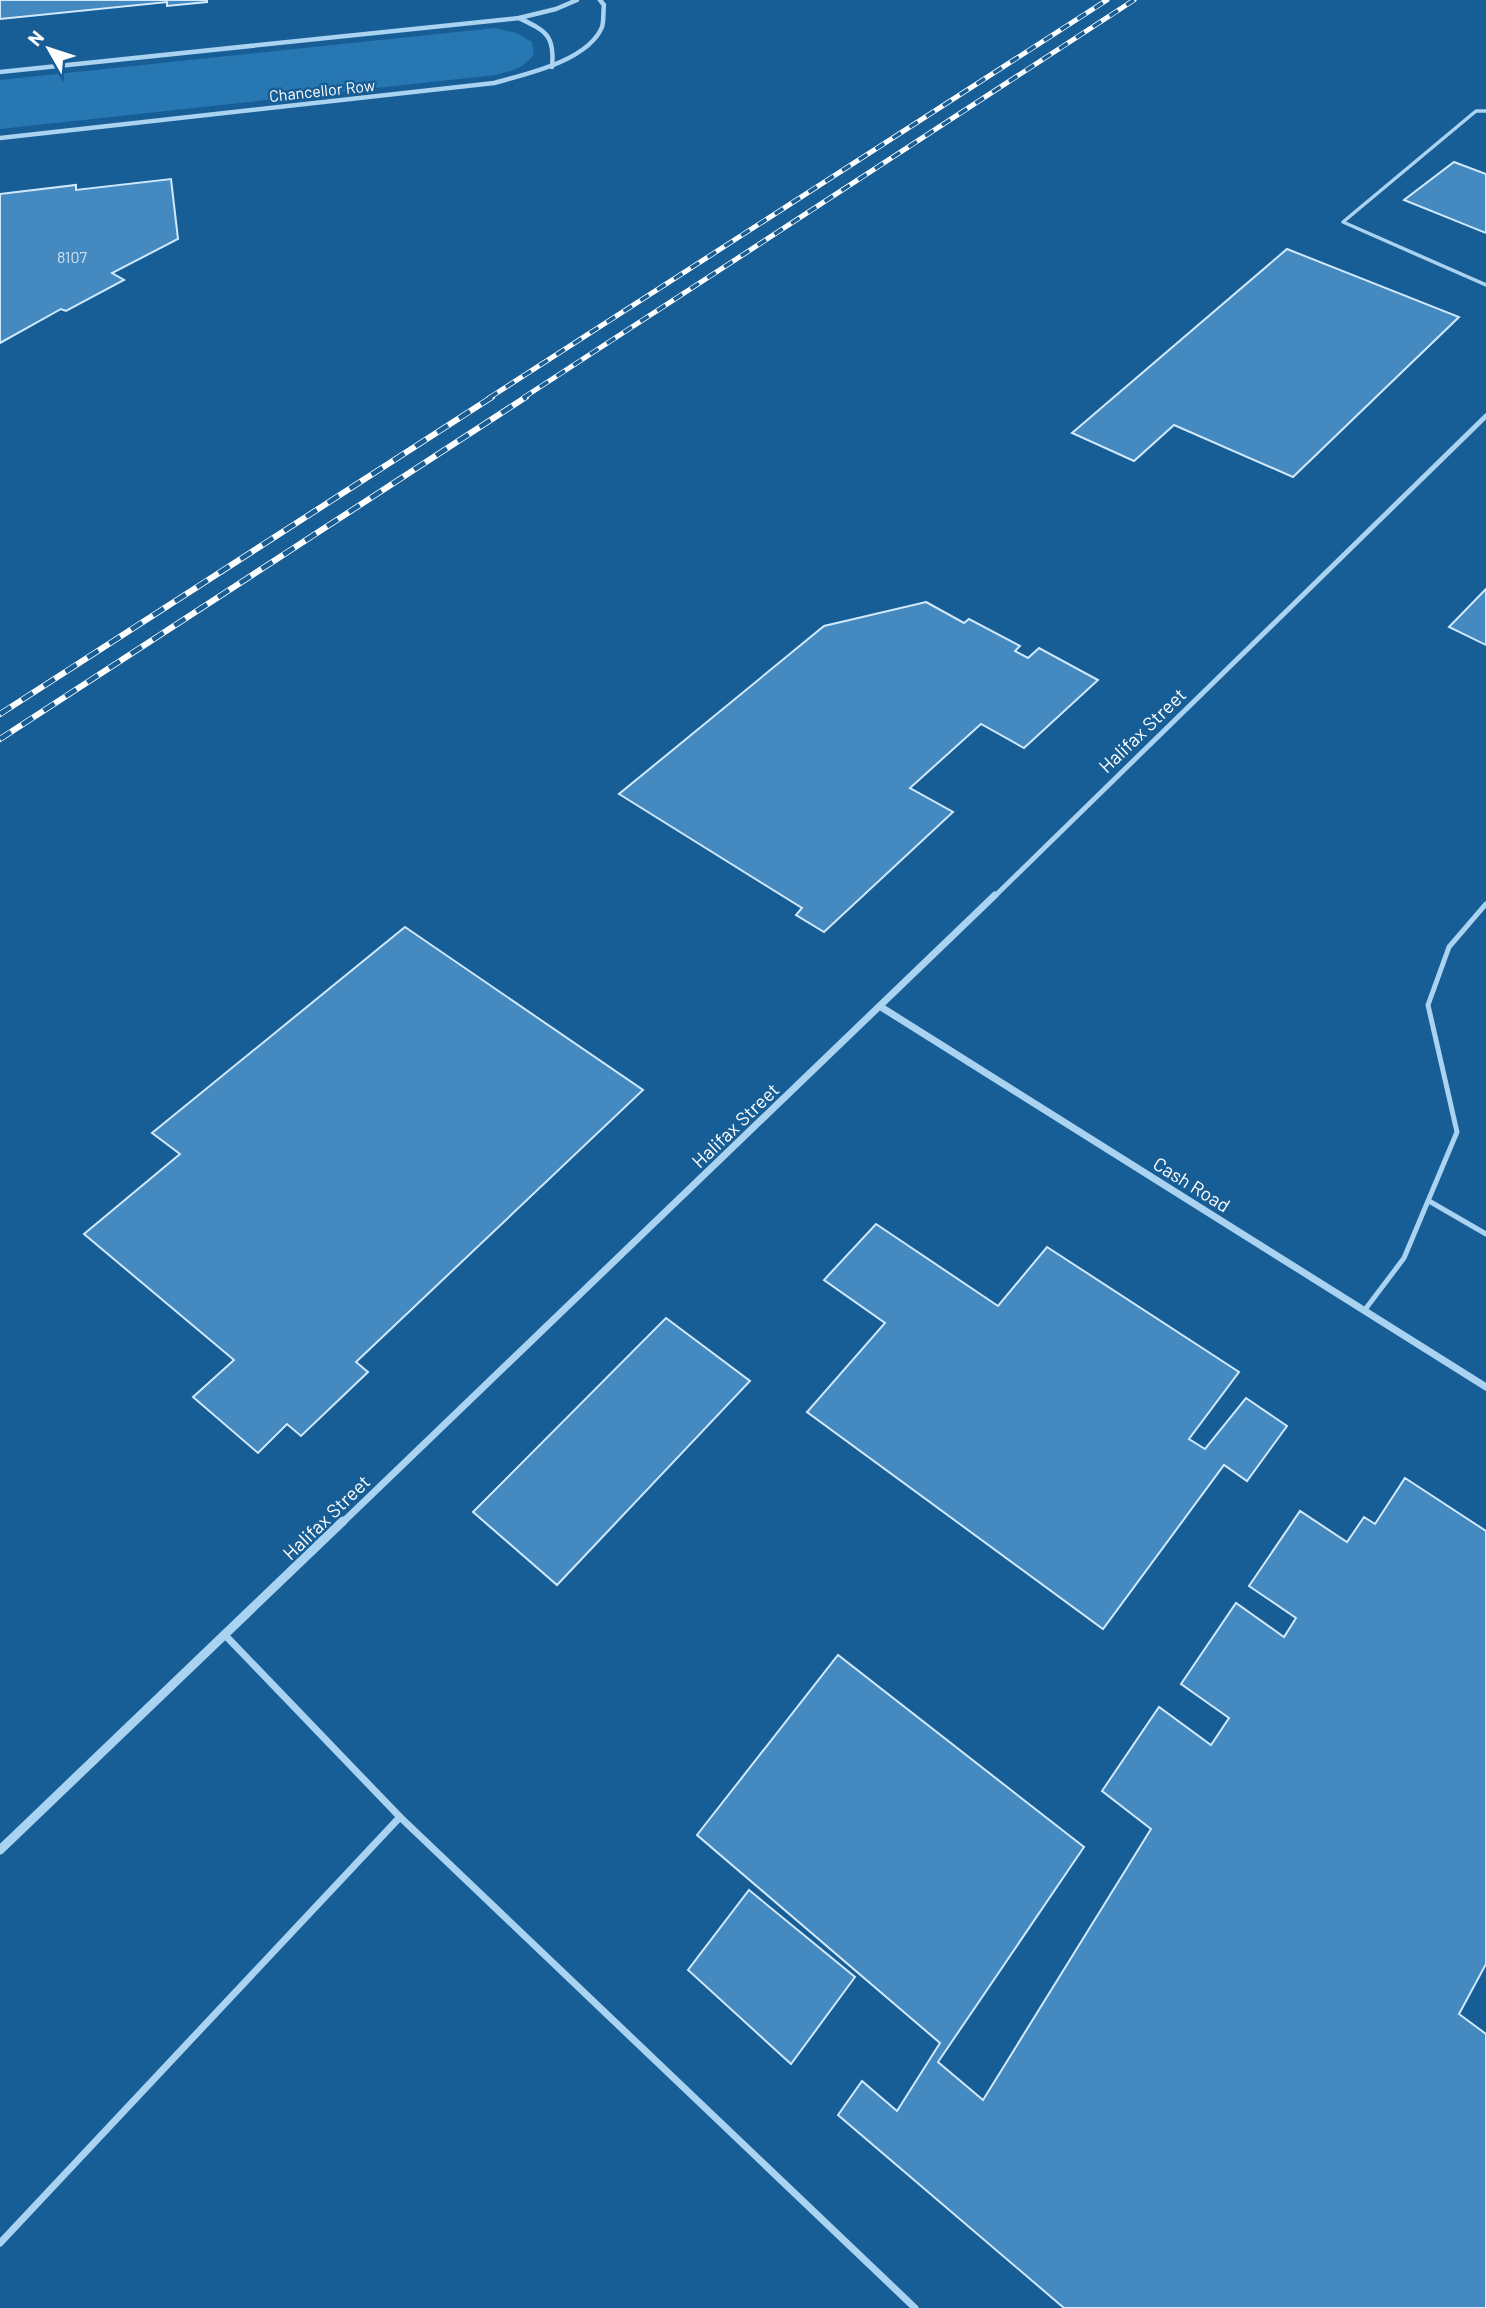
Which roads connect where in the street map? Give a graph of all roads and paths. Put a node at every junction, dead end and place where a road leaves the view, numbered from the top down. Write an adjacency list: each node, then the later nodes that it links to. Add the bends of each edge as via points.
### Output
1 (577, 0): 3 (street)
2 (600, 0): 4 (street, Chancellor Row, via 604,5 602,27 583,49)
3 (519, 18): 4 (street, via 548,32 555,46); 5 (street)
4 (552, 67): 7 (street, Chancellor Row, via 494,83)
5 (0, 72)
6 (1486, 111): 8 (lane, via 1476,111 1343,222)
7 (0, 138)
8 (1486, 285)
9 (1486, 416): 11 (street, Halifax Street)
10 (1486, 904): 12 (lane, via 1449,947 1428,1005 1457,1132)
11 (881, 1007): 14 (street, Cash Road); 16 (street, Halifax Street)
12 (1429, 1201): 13 (lane); 14 (lane, via 1404,1258)
13 (1486, 1234)
14 (1364, 1311): 15 (street, Cash Road)
15 (1486, 1387)
16 (225, 1635): 17 (lane); 18 (street, Halifax Street)
17 (400, 1817): 19 (lane); 20 (lane)
18 (0, 1850)
19 (0, 2243)
20 (915, 2308)

